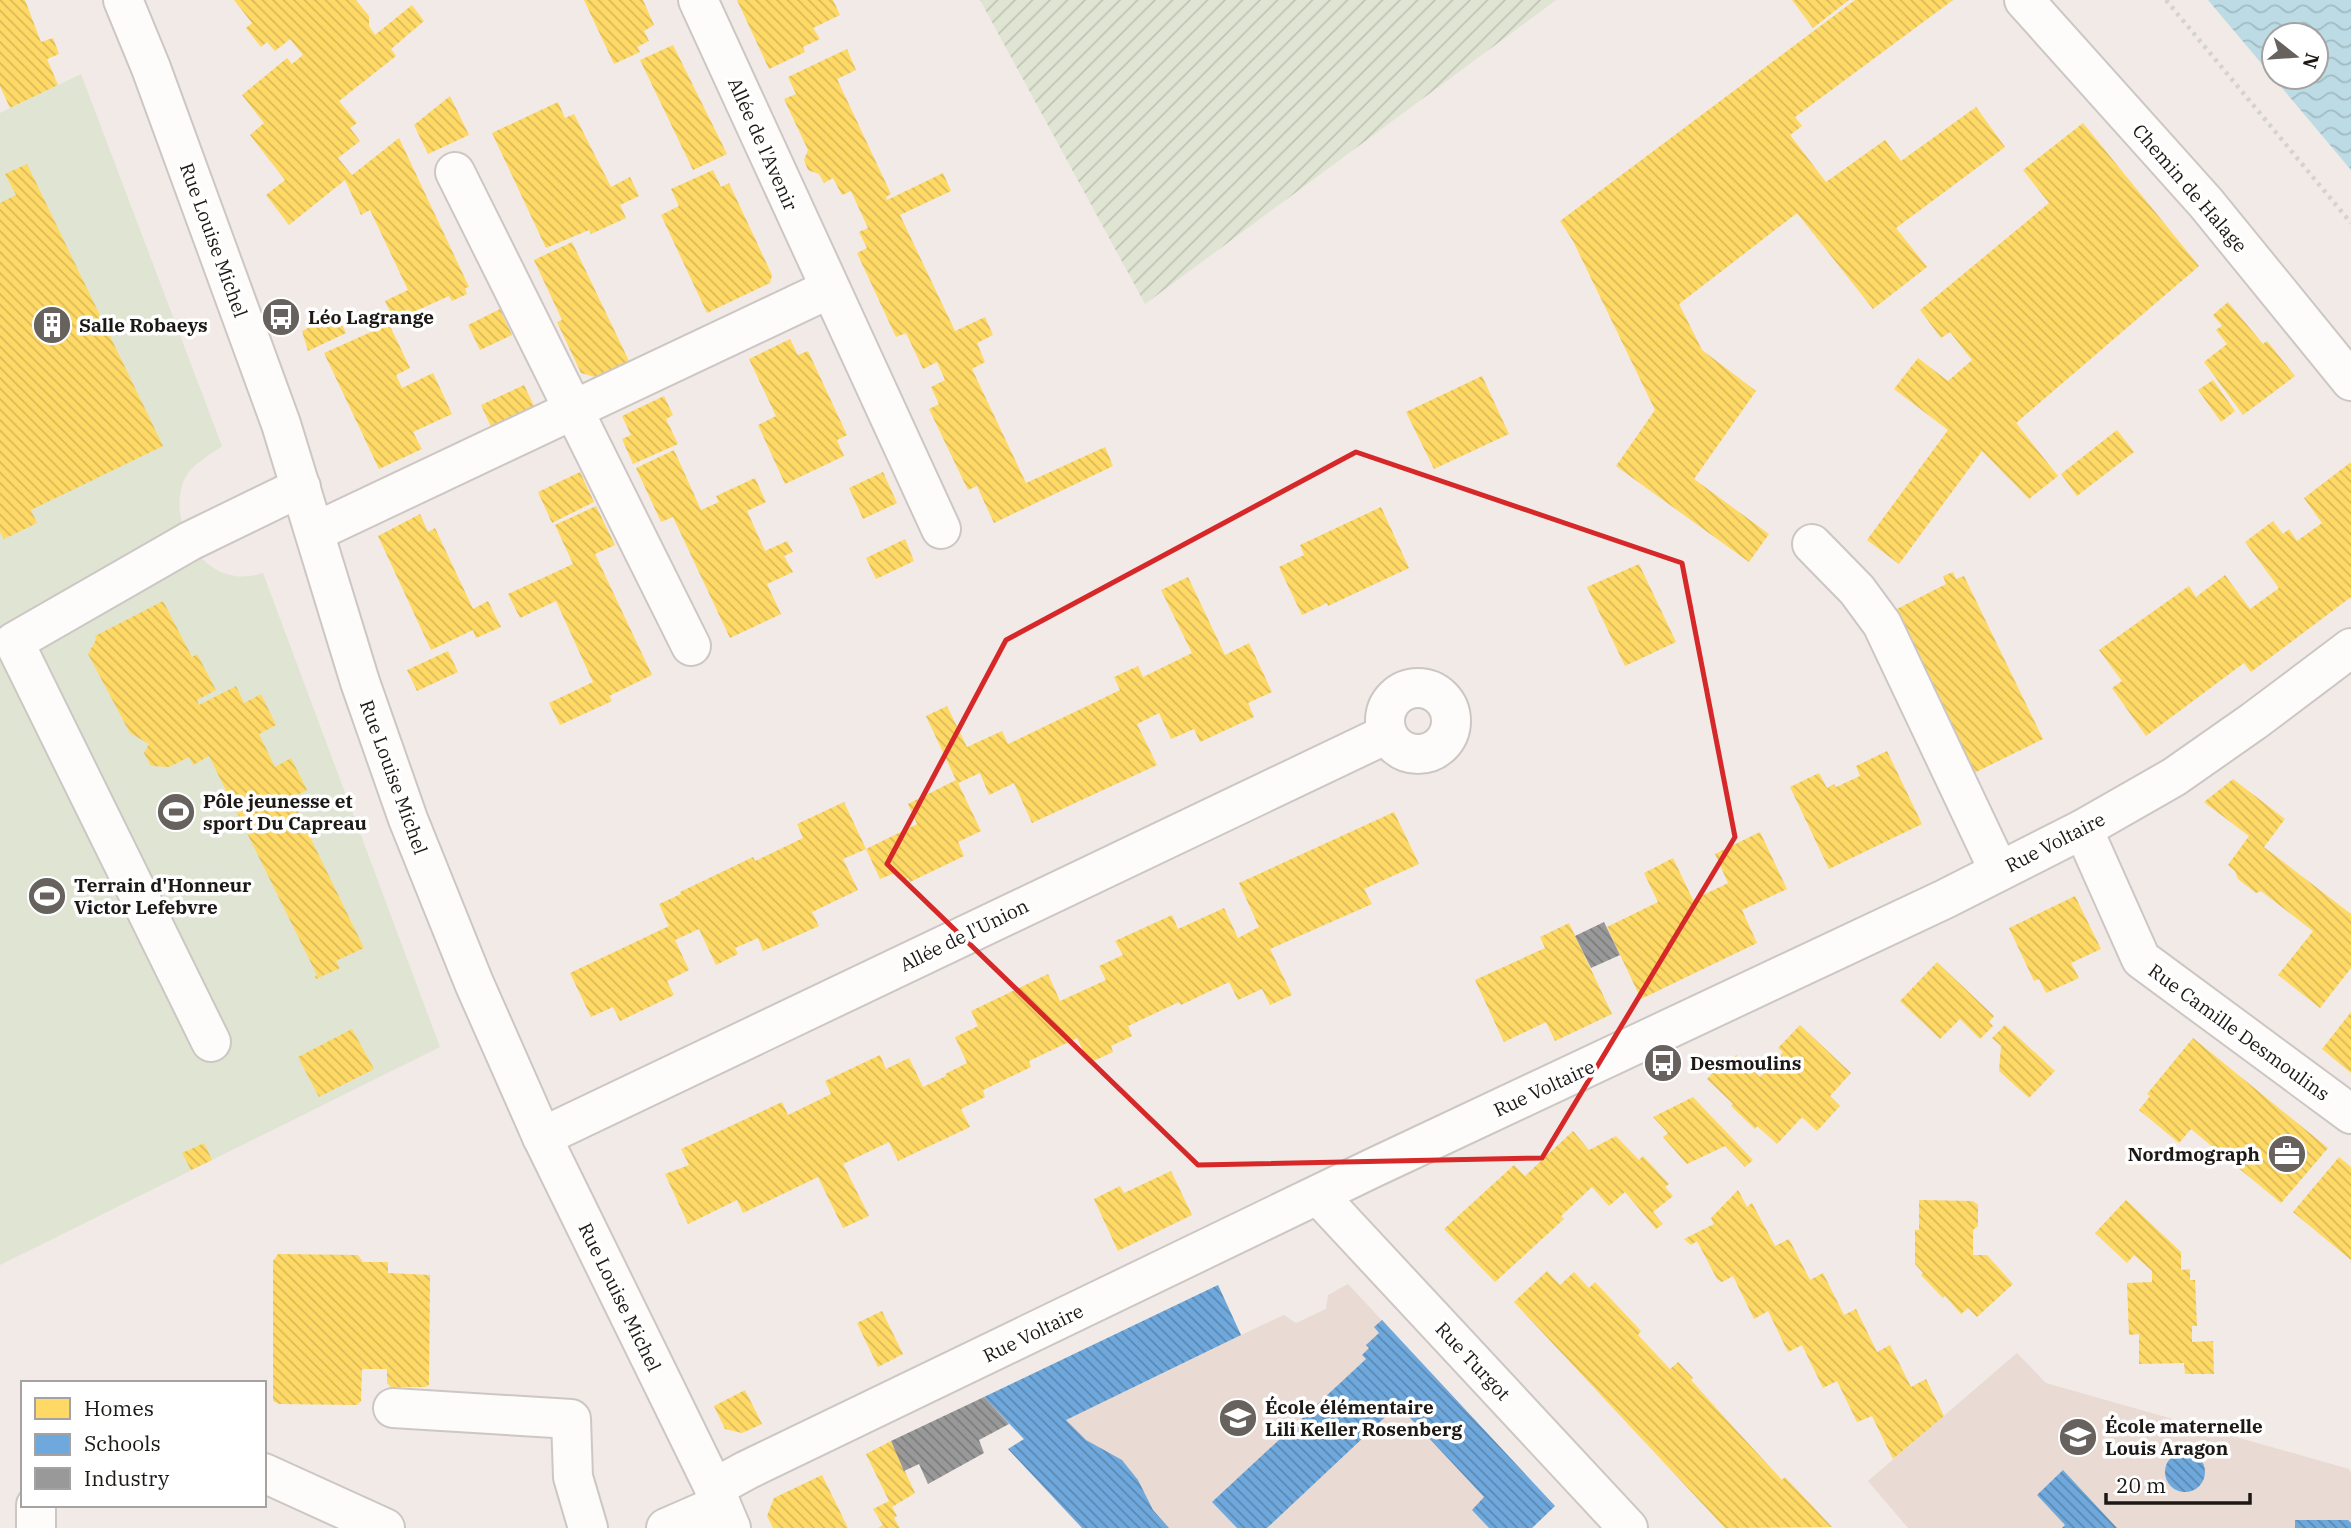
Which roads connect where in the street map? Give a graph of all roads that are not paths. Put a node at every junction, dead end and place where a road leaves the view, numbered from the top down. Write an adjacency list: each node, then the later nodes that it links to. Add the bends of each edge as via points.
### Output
1 (123, 0): 8 (street, Rue Louise Michel, via 266,381)
2 (698, 0): 5 (street, Allée de l'Avenir)
3 (2024, 0): 6 (street, Chemin de Halage, via 2206,203)
4 (455, 172): 7 (street)
5 (829, 289): 7 (street); 9 (street, Allée de l'Avenir)
6 (2351, 381)
7 (573, 408): 10 (street); 13 (street)
8 (301, 487): 10 (street, Rue Louise Michel); 12 (street)
9 (941, 529)
10 (315, 532): 20 (street, Rue Louise Michel, via 408,819)
11 (1812, 544): 17 (street, via 1857,590 1882,624)
12 (7, 628): 18 (street)
13 (691, 646)
14 (2351, 649): 16 (street, Rue Voltaire, via 2174,776)
15 (1387, 734): 20 (street, Allée de l'Union)
16 (2083, 829): 17 (street, Rue Voltaire); 19 (street, Rue Camille Desmoulins, via 2141,959)
17 (1999, 871): 21 (street, Rue Voltaire)
18 (211, 1042)
19 (2351, 1114)
20 (542, 1137): 24 (street, Rue Louise Michel)
21 (1318, 1195): 24 (street, Rue Voltaire, via 760,1464); 30 (street, Rue Turgot)
22 (393, 1408): 28 (street, via 571,1419 573,1476)
23 (266, 1474): 27 (street)
24 (722, 1506): 29 (street, Rue Voltaire)
25 (36, 1507): 26 (street)
26 (36, 1528)
27 (385, 1528)
28 (588, 1528)
29 (666, 1528)
30 (1628, 1528)

